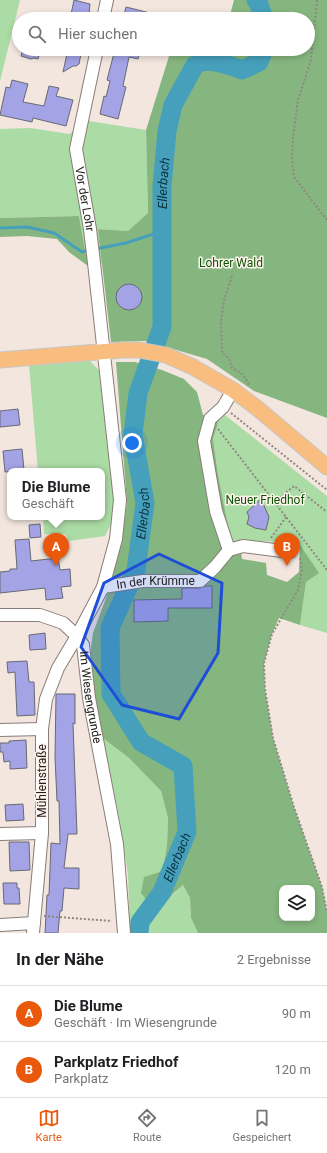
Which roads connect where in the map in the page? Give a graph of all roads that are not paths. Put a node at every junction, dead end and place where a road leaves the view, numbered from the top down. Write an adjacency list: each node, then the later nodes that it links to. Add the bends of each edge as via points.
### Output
1 (107, 0): 2 (street)
2 (104, 12)
3 (96, 56): 4 (street, Vor der Lohr, via 76,149 90,229)
4 (104, 351): 5 (main road); 6 (main road, via 139,350 166,355); 10 (street, Im Wiesengrunde, via 120,500 116,539)
5 (0, 360)
6 (233, 390): 7 (main road); 8 (street, via 223,407 210,419 204,441 216,511)
7 (327, 467)
8 (229, 550): 9 (street, via 243,546); 10 (street, In der Krümme, via 216,567 200,581 143,581)
9 (290, 552)
10 (103, 587): 12 (street, Im Wiesengrunde)
11 (0, 615): 12 (street, via 40,615 63,623)
12 (77, 636): 13 (street, Mühlenstraße, via 58,668 46,698); 19 (street, Im Wiesengrunde, via 83,645 89,698 117,844)
13 (42, 729): 14 (street); 15 (street, Mühlenstraße)
14 (0, 730)
15 (42, 833): 16 (street); 17 (street, Mühlenstraße)
16 (0, 834)
17 (34, 923): 18 (street)
18 (0, 925)
19 (124, 928)

